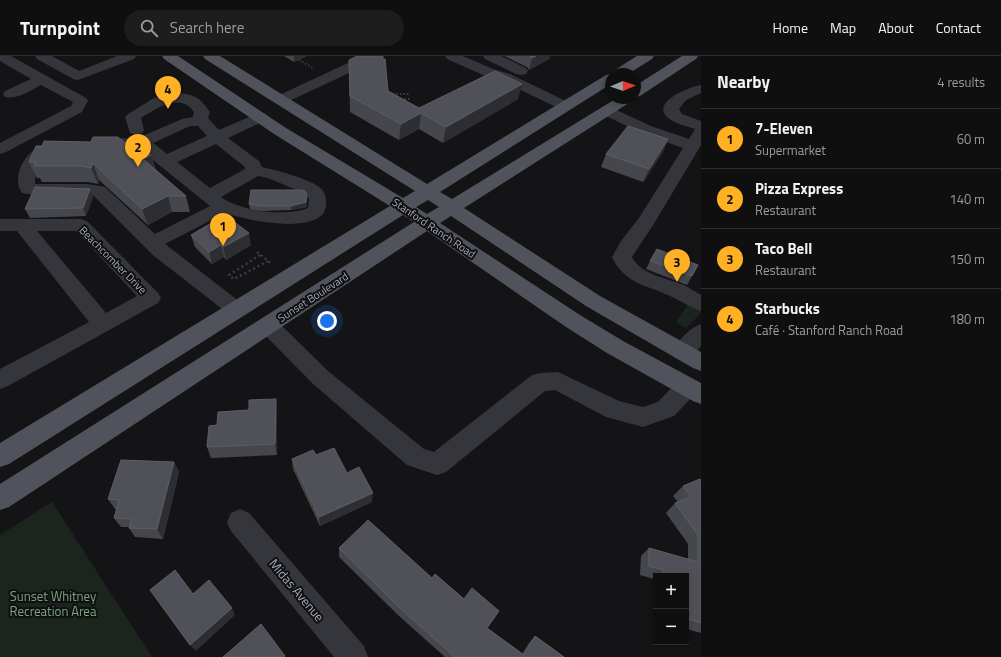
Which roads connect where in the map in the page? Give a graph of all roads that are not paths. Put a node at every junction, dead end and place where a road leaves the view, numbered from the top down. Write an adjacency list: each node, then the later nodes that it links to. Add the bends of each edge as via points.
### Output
1 (1, 56): 17 (street)
2 (42, 56): 12 (street)
3 (129, 56): 12 (street, via 78,76)
4 (169, 56): 26 (main road, Stanford Ranch Road)
5 (373, 56): 15 (street)
6 (452, 56): 24 (street, via 488,72 496,81)
7 (488, 56): 16 (street, via 490,61 519,74)
8 (647, 56): 14 (main road)
9 (692, 56): 19 (main road)
10 (208, 58): 22 (main road)
11 (75, 60): 12 (street)
12 (60, 65)
13 (317, 66): 15 (street)
14 (628, 68)
15 (339, 72): 22 (street)
16 (533, 76)
17 (42, 79): 21 (street); 32 (street, via 81,101 80,104 77,109)
18 (605, 82): 24 (main road)
19 (641, 89)
20 (701, 89): 29 (street, via 683,95 671,111)
21 (10, 94)
22 (280, 100): 36 (main road)
23 (618, 104): 25 (main road, Sunset Boulevard)
24 (561, 109): 36 (main road)
25 (610, 109): 29 (street, via 645,129); 39 (main road, Sunset Boulevard)
26 (261, 117): 31 (street); 38 (main road, Stanford Ranch Road)
27 (199, 121): 30 (street, via 187,122); 30 (street, via 202,112 199,105 186,97 176,96 142,110 133,117); 31 (street)
28 (0, 132): 32 (street)
29 (698, 136): 44 (street, via 646,230 628,246 622,257 624,263 641,276)
30 (139, 137): 34 (street); 43 (street, via 100,144 59,144 43,149 37,155 25,184 28,188 99,191)
31 (217, 138): 34 (street); 35 (street, via 253,165)
32 (15, 141): 33 (street)
33 (0, 149)
34 (165, 161): 37 (street)
35 (254, 170): 37 (street); 37 (street, via 273,174 313,190 318,199 316,211 305,216 250,216)
36 (428, 192): 38 (main road); 39 (main road)
37 (216, 202): 43 (street)
38 (404, 207): 40 (main road, Stanford Ranch Road); 45 (main road)
39 (451, 207): 40 (main road, Sunset Boulevard); 49 (main road, via 594,301)
40 (428, 222): 47 (main road, Sunset Boulevard); 51 (main road, Stanford Ranch Road, via 574,321)
41 (0, 225): 42 (street, Beachcomber Drive)
42 (22, 225): 46 (street); 46 (street, Beachcomber Drive, via 81,225 151,298)
43 (152, 243): 45 (street)
44 (701, 303)
45 (237, 310): 52 (main road)
46 (103, 324): 50 (street, Beachcomber Drive)
47 (268, 325): 51 (street, via 320,377 416,457 438,464 540,382 558,381 614,410 643,417 666,409); 53 (main road, Sunset Boulevard)
48 (701, 332): 49 (street)
49 (692, 357)
50 (0, 380)
51 (694, 391)
52 (0, 456)
53 (0, 498)
54 (240, 522): 55 (street, Midas Avenue)
55 (353, 657)

